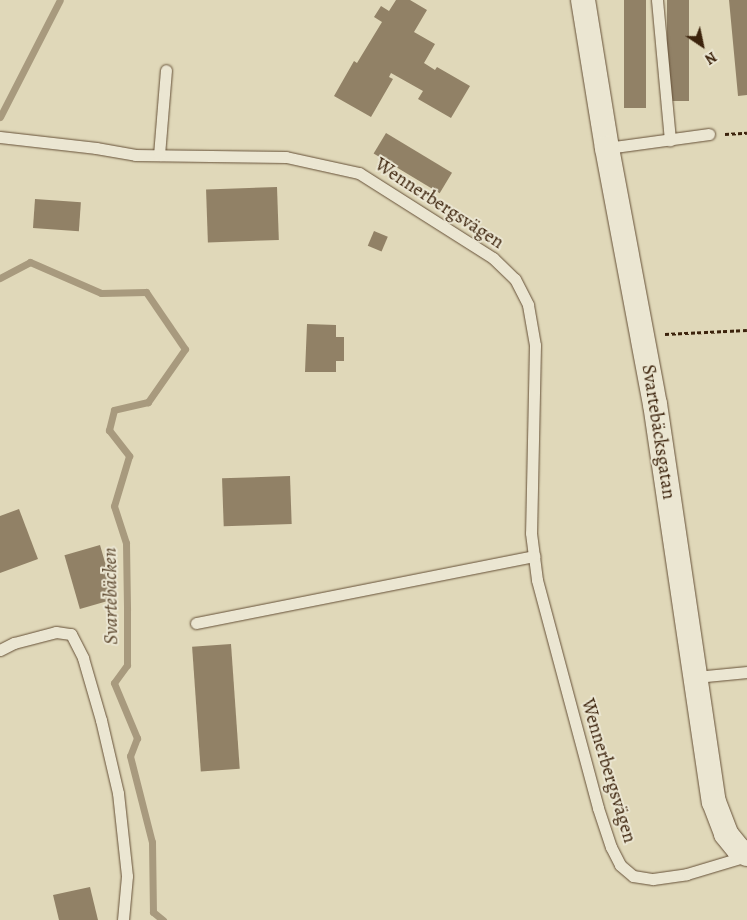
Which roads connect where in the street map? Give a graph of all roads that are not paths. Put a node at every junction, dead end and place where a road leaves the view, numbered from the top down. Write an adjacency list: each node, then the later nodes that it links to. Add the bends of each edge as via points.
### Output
1 (583, 0): 7 (street, Svartebäcksgatan)
2 (656, 0): 6 (lane)
3 (166, 70): 8 (lane)
4 (709, 134): 6 (lane)
5 (0, 137): 8 (lane, Wennerbergsvägen, via 135,155)
6 (670, 140): 7 (lane)
7 (607, 148): 13 (street, Svartebäcksgatan, via 654,404)
8 (159, 155): 9 (lane, Wennerbergsvägen, via 286,157 359,173 493,258 515,279 528,306 535,345 531,533)
9 (534, 556): 10 (lane); 14 (lane, Wennerbergsvägen, via 548,626 598,808 620,865 633,876 653,879 687,874)
10 (196, 623)
11 (0, 650): 15 (lane, via 56,632 71,634 83,658 118,793 127,876)
12 (747, 672): 13 (lane)
13 (696, 677): 14 (street, Svartebäcksgatan, via 714,802 726,834)
14 (747, 856)
15 (123, 920)

